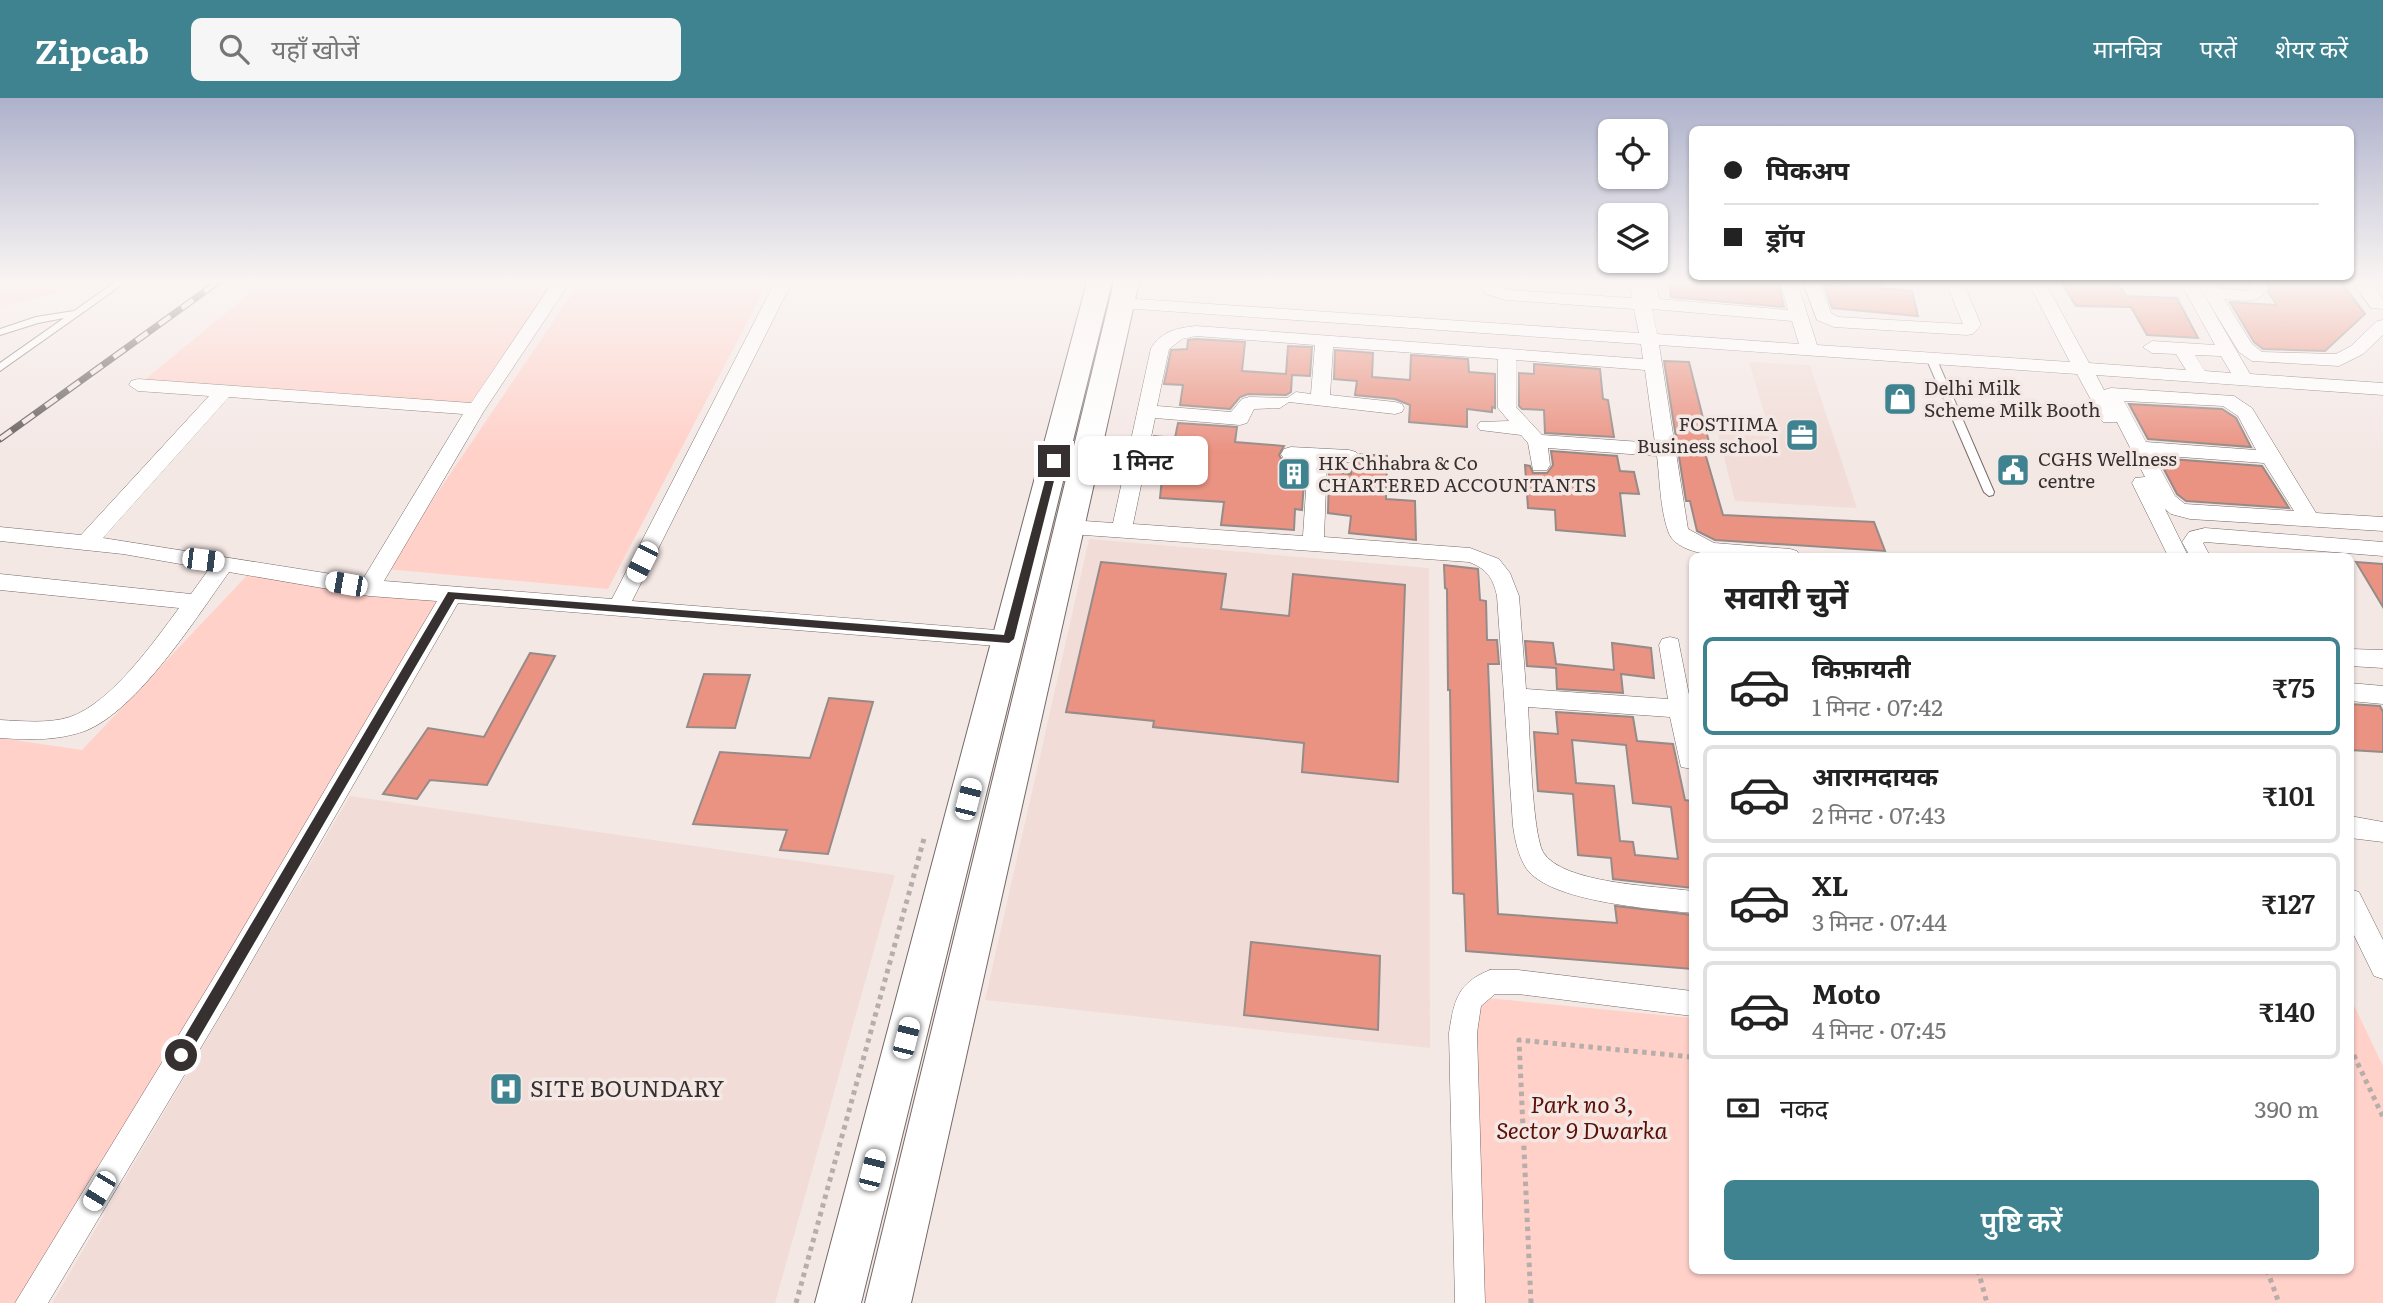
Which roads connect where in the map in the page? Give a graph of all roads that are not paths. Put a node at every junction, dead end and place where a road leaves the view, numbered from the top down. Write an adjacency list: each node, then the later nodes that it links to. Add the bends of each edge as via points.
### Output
1 (42, 338): 26 (lane)
2 (524, 338): 37 (street)
3 (755, 338): 65 (street)
4 (1102, 338): 66 (street)
5 (1107, 338): 51 (street)
6 (1168, 338): 38 (street, via 1160,348)
7 (1289, 338): 16 (street)
8 (1649, 338): 25 (street)
9 (1652, 338): 19 (street)
10 (1806, 338): 19 (street)
11 (1839, 338): 21 (street)
12 (2071, 338): 27 (street)
13 (2220, 338): 20 (street)
14 (2239, 338): 23 (street)
15 (2369, 338): 23 (street, via 2339,360)
16 (1325, 341): 22 (street); 35 (street)
17 (2152, 347): 18 (street)
18 (2182, 349): 20 (street); 28 (street)
19 (1810, 350): 21 (street)
20 (2227, 351): 29 (street)
21 (1843, 353): 24 (street)
22 (1507, 355): 25 (street); 40 (street, via 1507,408)
23 (2258, 357): 30 (street)
24 (1932, 360): 27 (street); 48 (lane)
25 (1653, 365): 42 (street)
26 (0, 368)
27 (2091, 370): 28 (street); 34 (street); 58 (street, via 2110,419)
28 (2200, 377): 29 (street)
29 (2244, 380): 30 (street)
30 (2273, 382): 32 (street)
31 (138, 385): 33 (street)
32 (2383, 389)
33 (224, 391): 37 (street); 54 (street)
34 (2111, 394): 41 (street); 46 (street, via 2227,400 2245,412)
35 (1320, 400): 36 (street); 38 (street, via 1249,403 1241,411 1238,428)
36 (1395, 408)
37 (476, 409): 62 (street)
38 (1147, 411): 52 (street)
39 (1487, 425): 40 (street)
40 (1530, 435): 42 (street); 47 (street)
41 (2139, 447): 46 (street); 49 (street, via 2167,500 2178,509)
42 (1665, 450): 57 (street, via 1674,522 1685,541 1704,548)
43 (1291, 454): 44 (street)
44 (1318, 455): 45 (street); 55 (street)
45 (1349, 457)
46 (2270, 457): 49 (street)
47 (1540, 465)
48 (1989, 492)
49 (2309, 518): 50 (street)
50 (2383, 524)
51 (1070, 527): 52 (street); 84 (street)
52 (1121, 531): 55 (street)
53 (0, 534): 54 (street)
54 (86, 542): 60 (street)
55 (1313, 544): 72 (street, via 1470,555 1491,562 1504,578 1508,596)
56 (2383, 549): 59 (street, via 2205,535 2192,542)
57 (1758, 553)
58 (2177, 553)
59 (2198, 553)
60 (225, 563): 62 (street); 64 (street)
61 (0, 582): 64 (street)
62 (369, 588): 63 (street)
63 (452, 595): 65 (street); 82 (street, via 222,988)
64 (195, 602): 74 (street, via 140,672 101,711 66,728 42,732)
65 (618, 608): 66 (street)
66 (1009, 639): 83 (street)
67 (1670, 645): 73 (street)
68 (2354, 657): 69 (street)
69 (2383, 659)
70 (2354, 692): 71 (street)
71 (2383, 695)
72 (1516, 697): 73 (street); 78 (street, via 1525,826 1537,864 1579,886)
73 (1679, 709): 75 (street)
74 (0, 729)
75 (1689, 760)
76 (2354, 827): 77 (street)
77 (2383, 832)
78 (1689, 902)
79 (2354, 908): 80 (street)
80 (2383, 967)
81 (1689, 1004): 85 (street, via 1518,982 1490,982 1468,1000 1463,1033)
82 (30, 1303)
83 (838, 1303)
84 (888, 1303)
85 (1471, 1303)

